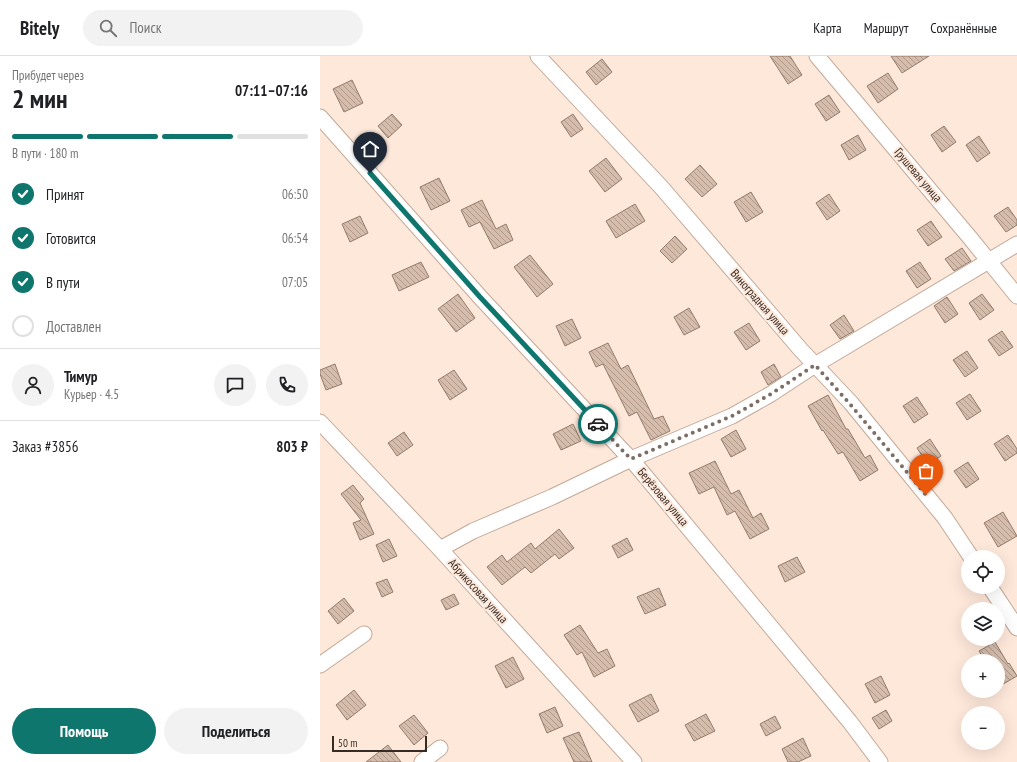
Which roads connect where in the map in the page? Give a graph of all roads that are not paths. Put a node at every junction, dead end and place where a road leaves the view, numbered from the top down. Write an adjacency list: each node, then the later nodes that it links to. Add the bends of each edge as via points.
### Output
1 (538, 56): 7 (street, Виноградная улица, via 662,188)
2 (816, 56): 5 (street, Грушевая улица)
3 (320, 117): 9 (street, Берёзовая улица, via 480,297)
4 (1017, 244): 5 (street)
5 (989, 261): 6 (street, Грушевая улица); 7 (street)
6 (1017, 296)
7 (815, 365): 9 (street, via 732,416); 11 (street, Виноградная улица, via 945,518)
8 (320, 422): 10 (street, Абрикосовая улица)
9 (631, 459): 10 (street, via 473,531); 19 (street, Берёзовая улица, via 850,722)
10 (440, 549): 18 (street, Абрикосовая улица)
11 (966, 550)
12 (995, 594): 13 (street)
13 (1017, 628)
14 (364, 634): 15 (street)
15 (320, 665)
16 (440, 748): 17 (street)
17 (422, 762)
18 (634, 762)
19 (880, 762)

